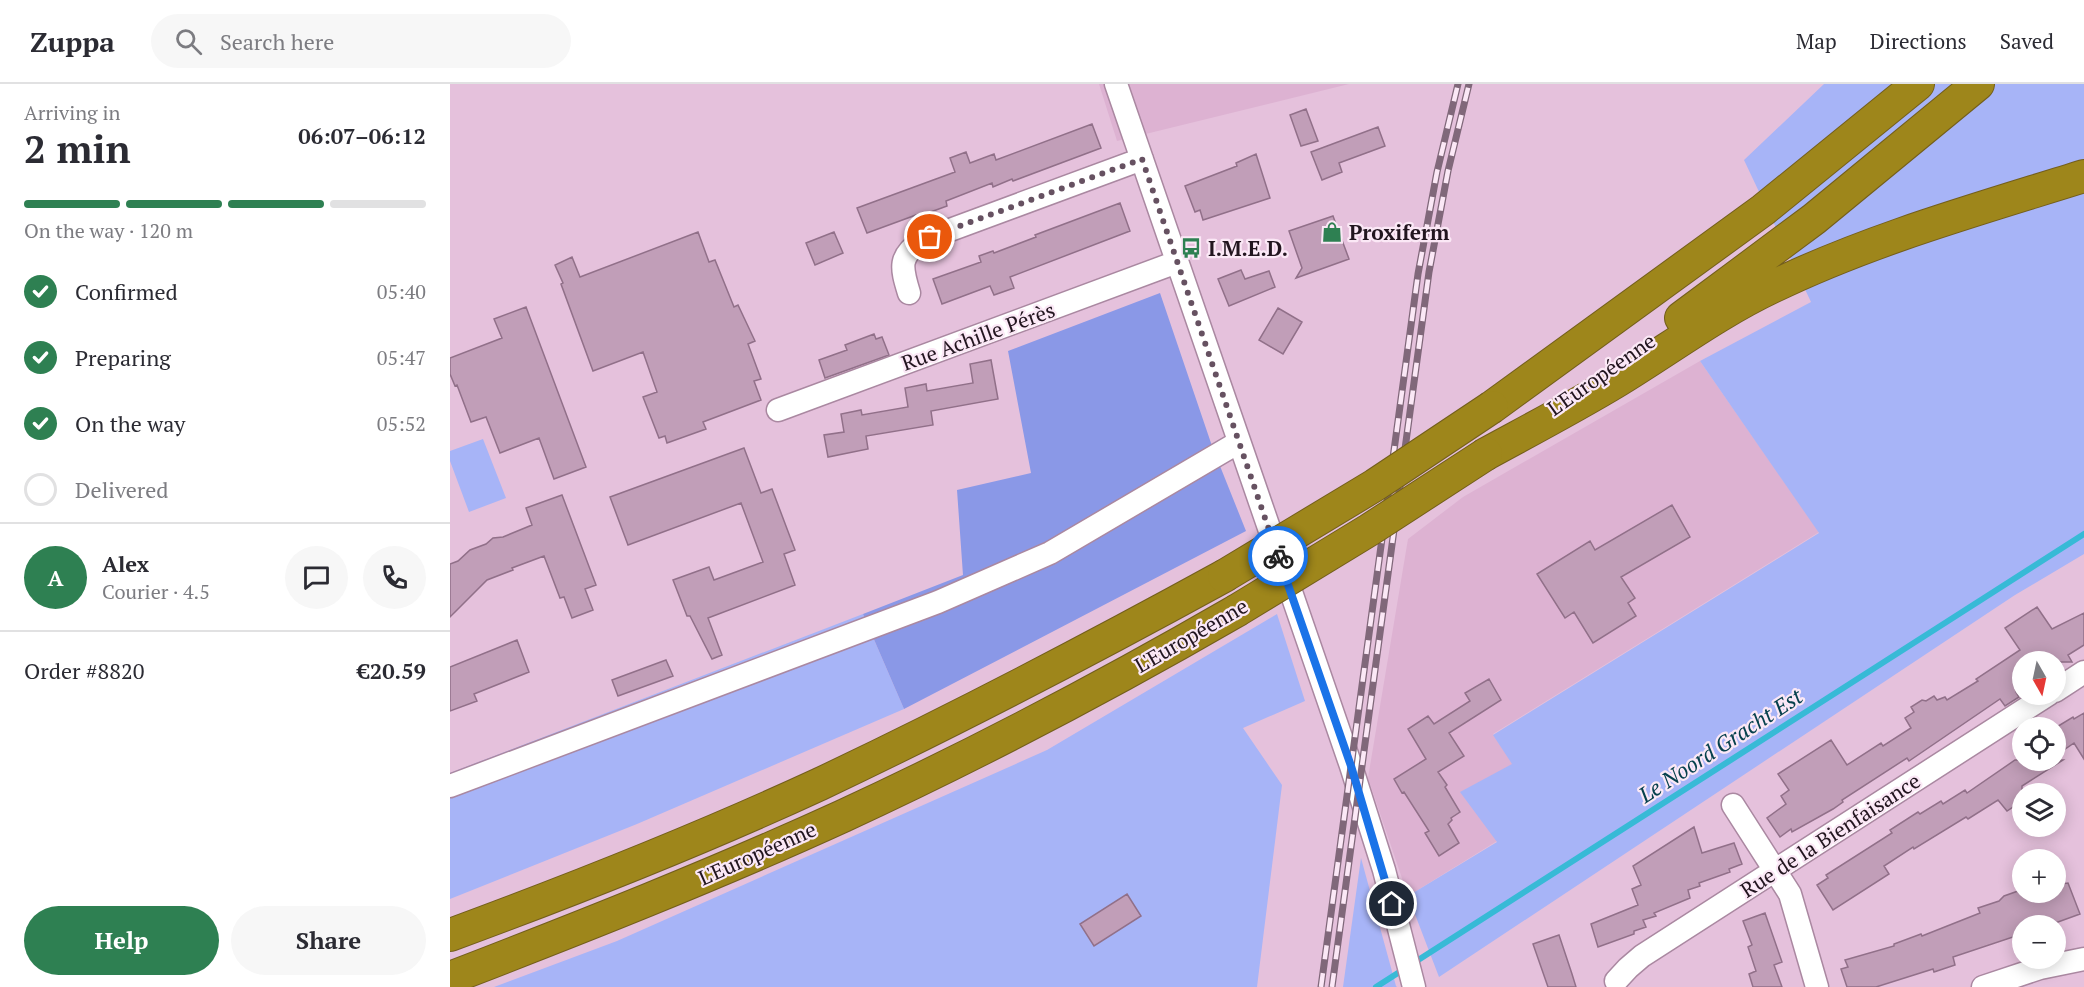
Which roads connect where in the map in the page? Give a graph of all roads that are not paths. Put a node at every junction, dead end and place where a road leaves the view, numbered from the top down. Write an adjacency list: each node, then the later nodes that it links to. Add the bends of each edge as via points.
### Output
1 (1116, 84): 5 (street)
2 (1889, 84): 7 (highway)
3 (1918, 84): 7 (highway, L'Européenne)
4 (1978, 84): 12 (highway, L'Européenne, via 1782,244)
5 (1142, 159): 8 (street); 9 (street, via 923,240 910,249 903,261)
6 (2084, 176): 12 (highway, via 1890,239 1773,286 1617,381)
7 (1704, 254): 19 (highway, L'Européenne, bridge, via 1492,407 1224,576 1023,684 818,784 623,869)
8 (1177, 262): 10 (street, Rue Achille Pérès); 11 (street)
9 (909, 293)
10 (778, 410)
11 (1239, 442): 16 (street, via 1073,541 1010,572); 23 (street, via 1351,766 1384,870)
12 (1486, 454): 21 (highway, L'Européenne, bridge, via 1236,611 1045,716 844,815 630,908)
13 (2084, 672): 14 (street)
14 (2066, 684)
15 (2032, 705): 18 (street, Rue de la Bienfaisance)
16 (450, 786)
17 (1733, 805): 18 (street)
18 (1775, 870): 22 (street, Rue de la Bienfaisance, via 1642,956); 24 (street, via 1793,902)
19 (450, 935)
20 (2084, 959): 25 (street, via 2040,968)
21 (450, 978)
22 (1616, 981)
23 (1414, 987)
24 (1817, 987)
25 (1983, 987)

